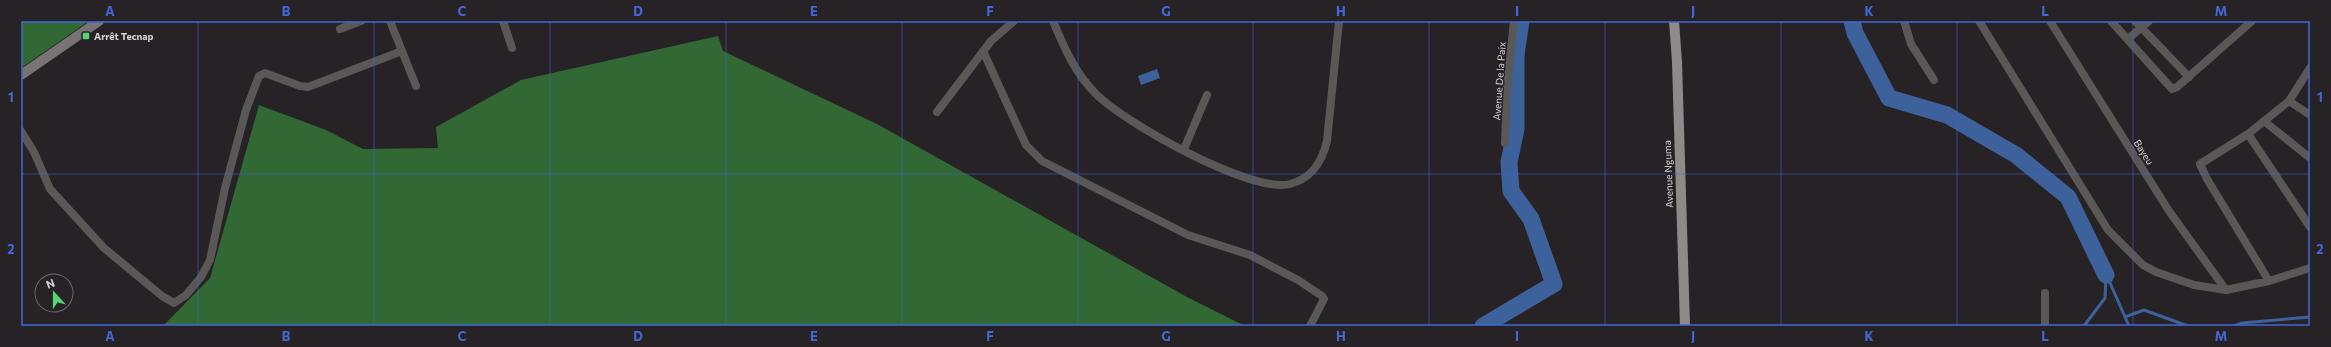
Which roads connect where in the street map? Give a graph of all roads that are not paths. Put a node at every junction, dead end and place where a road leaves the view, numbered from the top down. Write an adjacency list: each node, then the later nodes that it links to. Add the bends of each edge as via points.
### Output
1 (99, 21): 24 (street)
2 (361, 21): 18 (street)
3 (390, 21): 21 (street)
4 (503, 21): 20 (street)
5 (1014, 21): 22 (street, via 991,40)
6 (1053, 21): 36 (street, via 1072,63 1096,94 1133,122)
7 (1339, 21): 36 (street, via 1327,141 1323,158 1313,170 1290,184 1276,185 1208,163)
8 (1514, 21): 35 (street, Avenue De la Paix, via 1507,87)
9 (1674, 21): 44 (main road, Avenue Nguma)
10 (1904, 21): 26 (street, via 1911,44)
11 (1979, 21): 41 (street, via 2108,230 2149,269 2202,287)
12 (2050, 21): 41 (street, Bayeu, via 2169,211)
13 (2111, 21): 19 (street)
14 (2135, 21): 17 (street)
15 (2149, 21): 17 (street)
16 (2252, 21): 25 (street)
17 (2141, 28): 19 (street); 25 (street)
18 (340, 29)
19 (2128, 39): 25 (street, via 2172,89)
20 (512, 48)
21 (402, 51): 27 (street); 33 (street, via 308,87 265,73 259,76 246,110 225,188 210,260 191,289 174,303 104,248 50,189 34,152)
22 (983, 51): 30 (street); 43 (street, via 1031,152 1042,161 1188,235 1250,255 1298,280 1324,299)
23 (2310, 68): 29 (street)
24 (21, 75)
25 (2189, 77)
26 (1934, 80)
27 (416, 86)
28 (1207, 95): 36 (street)
29 (2289, 101): 31 (street); 32 (street)
30 (937, 112)
31 (2310, 114)
32 (2264, 121): 34 (street); 37 (street)
33 (21, 131)
34 (2248, 134): 38 (street); 40 (street, via 2201,163 2201,166)
35 (1505, 143)
36 (1184, 149)
37 (2310, 158)
38 (2310, 228)
39 (2310, 268): 40 (street)
40 (2269, 282): 41 (street)
41 (2226, 290)
42 (2046, 292): 45 (street)
43 (1310, 326)
44 (1685, 326)
45 (2045, 326)

